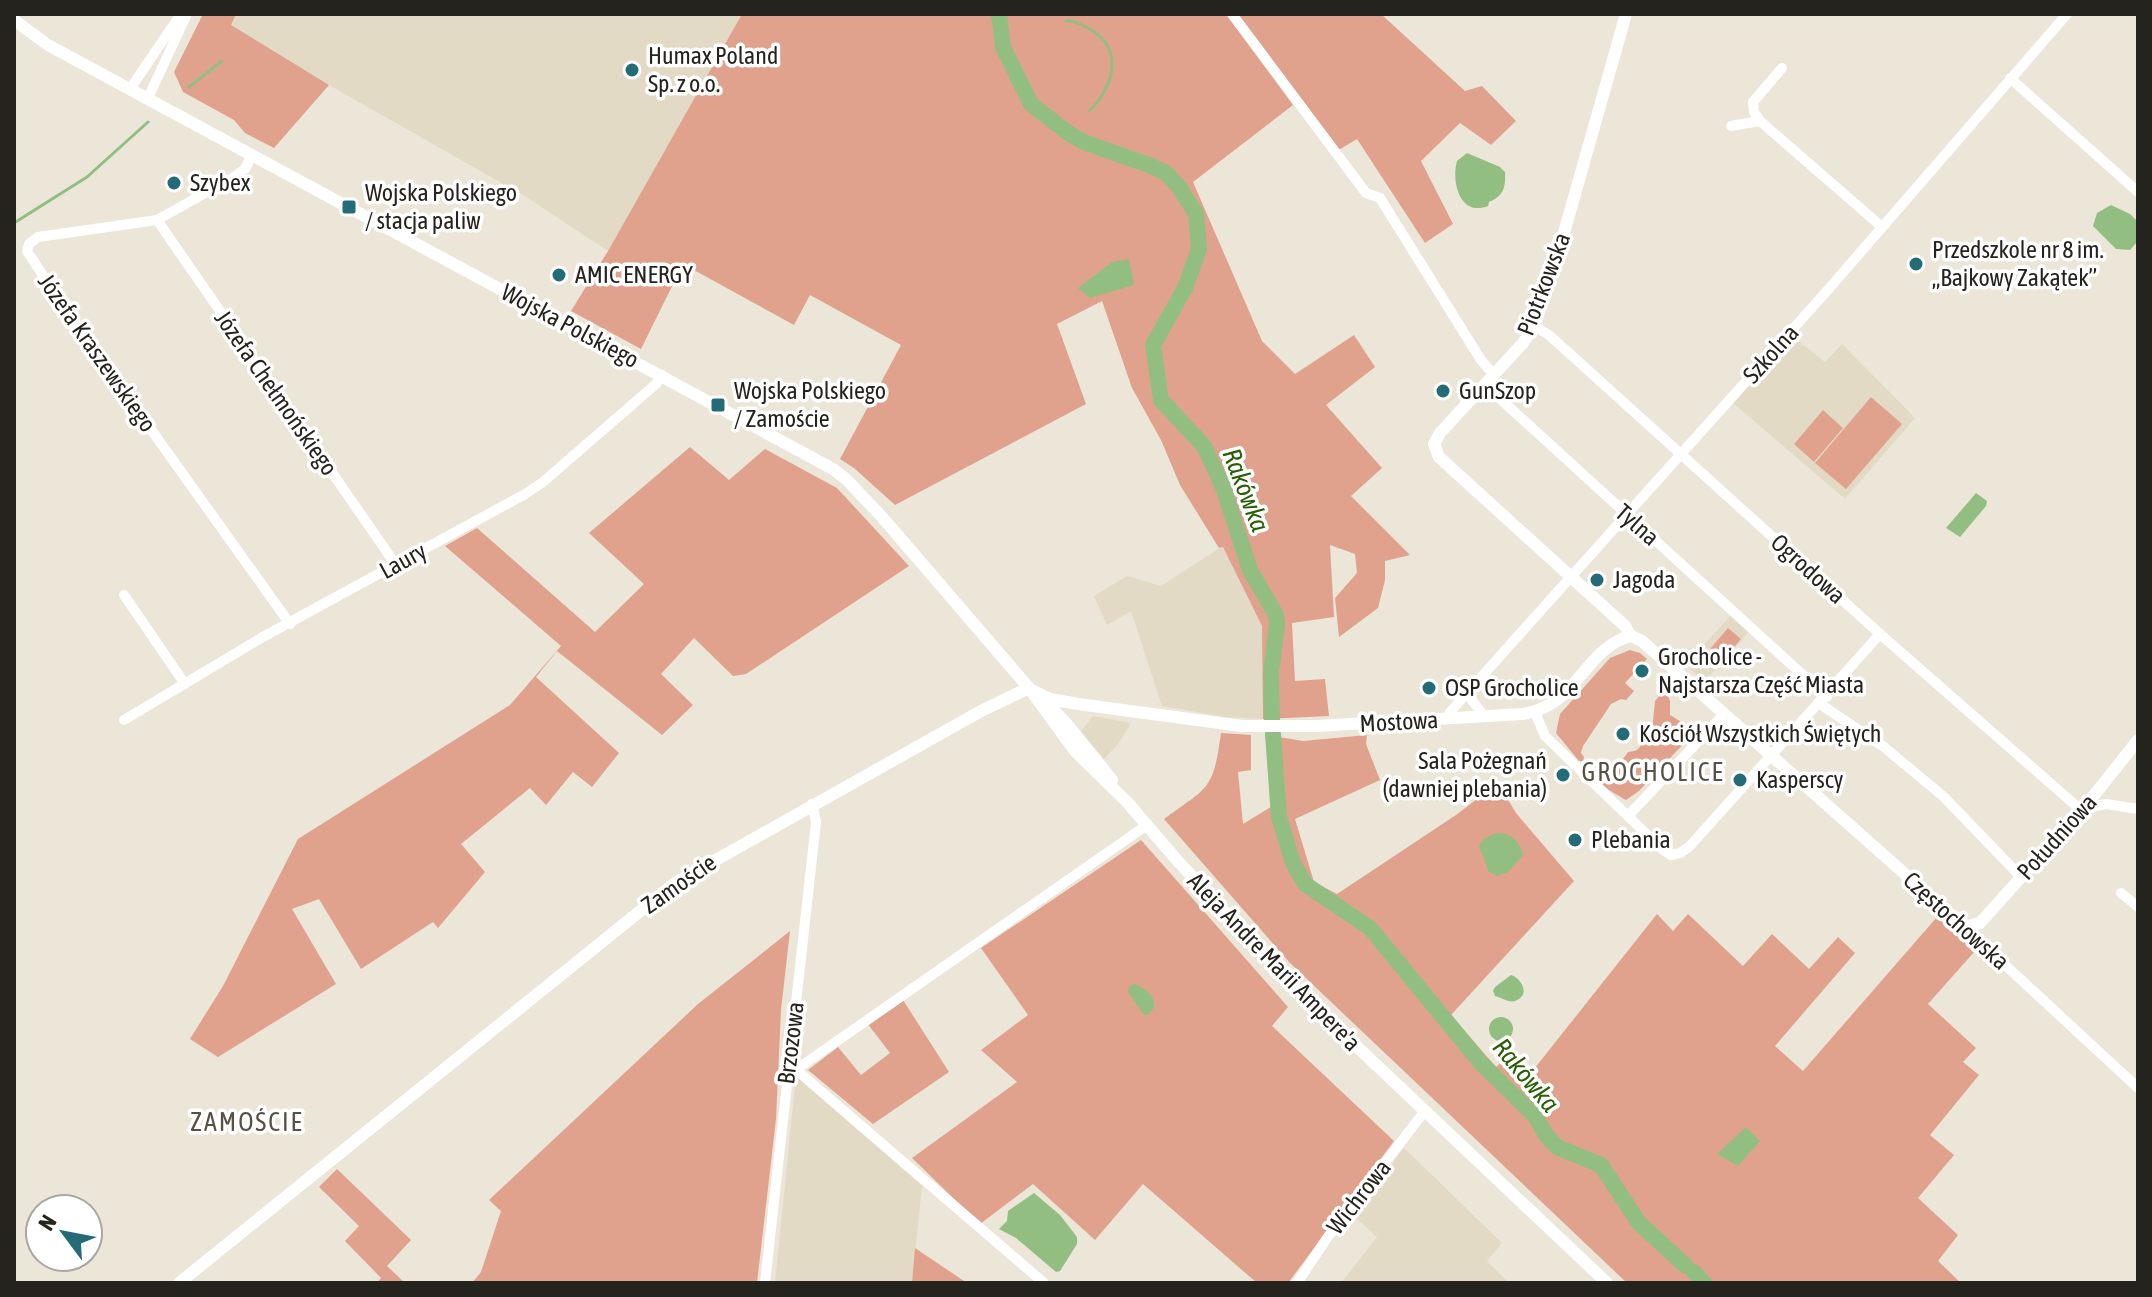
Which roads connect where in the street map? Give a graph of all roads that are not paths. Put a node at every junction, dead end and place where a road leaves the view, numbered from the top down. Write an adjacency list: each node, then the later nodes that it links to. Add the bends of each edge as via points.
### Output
1 (181, 14): 11 (street)
2 (187, 14): 12 (street)
3 (1232, 14): 21 (street, Tylna, via 1366,193 1380,198)
4 (1626, 14): 19 (street, Piotrkowska)
5 (2067, 14): 10 (street, Szkolna)
6 (14, 20): 8 (street, Wojska Polskiego)
7 (14, 32): 8 (street, Wojska Polskiego)
8 (48, 45): 11 (street, Wojska Polskiego)
9 (1782, 68): 13 (street, via 1753,102)
10 (2010, 78): 16 (street); 18 (street, Szkolna)
11 (130, 89): 12 (street, Wojska Polskiego)
12 (148, 98): 15 (street, Wojska Polskiego)
13 (1760, 121): 14 (street); 18 (street)
14 (1731, 126)
15 (252, 155): 17 (street, Józefa Kraszewskiego, via 234,177); 20 (street, Wojska Polskiego)
16 (2138, 192)
17 (157, 220): 24 (street, Józefa Chełmońskiego); 27 (street, Józefa Kraszewskiego, via 38,237 27,251)
18 (1882, 227): 22 (street, Szkolna)
19 (1534, 326): 21 (street, Piotrkowska); 22 (street, Ogrodowa)
20 (662, 375): 24 (street, Laury, via 543,482); 31 (street, Wojska Polskiego, via 847,480)
21 (1490, 380): 23 (street, Tylna); 25 (street, Piotrkowska, via 1436,438 1435,451)
22 (1681, 454): 23 (street, Szkolna); 28 (street, Ogrodowa)
23 (1626, 516): 25 (street, Szkolna); 33 (street, Tylna, via 1735,611)
24 (396, 565): 27 (street, Laury)
25 (1571, 577): 29 (street, Piotrkowska); 32 (street, Szkolna)
26 (124, 595): 30 (street)
27 (290, 624): 30 (street, Laury)
28 (1880, 634): 33 (street); 45 (street, Ogrodowa)
29 (1631, 636): 35 (street, via 1606,649 1558,700); 36 (street, Piotrkowska)
30 (185, 684): 39 (street, Laury)
31 (1029, 688): 34 (street); 40 (street, Aleja Andre Marii Ampere'a); 43 (street, Zamoście); 44 (street, Aleja Andre Marii Ampere'a, via 1075,751)
32 (1471, 690): 37 (street, via 1471,699); 38 (street, Szkolna)
33 (1823, 700): 42 (street); 49 (street, Tylna, via 1944,797)
34 (1078, 704): 38 (street, Mostowa, via 1263,727); 40 (street, via 1068,711)
35 (1535, 712): 37 (street, Mostowa); 47 (street, via 1545,736)
36 (1724, 714): 42 (street, Częstochowska); 47 (street)
37 (1484, 716): 38 (street, Mostowa)
38 (1449, 719)
39 (124, 720)
40 (1066, 723): 44 (street, Aleja Andre Marii Ampere'a)
41 (2138, 740): 45 (street, Południowa)
42 (1771, 756): 47 (street, via 1680,853 1663,850); 52 (street, Częstochowska)
43 (812, 804): 53 (street, Brzozowa, via 816,822); 56 (street, Zamoście, via 675,883)
44 (1131, 806): 48 (street, Aleja Andre Marii Ampere'a)
45 (2085, 809): 46 (street, via 2106,804); 49 (street, Południowa)
46 (2138, 809)
47 (1629, 815)
48 (1147, 825): 53 (street); 55 (street, Aleja Andre Marii Ampere'a, via 1297,990)
49 (2021, 877): 52 (street, Południowa, via 1980,923)
50 (2121, 893): 51 (street)
51 (2138, 907)
52 (1968, 926): 54 (street, Częstochowska)
53 (792, 1068): 57 (street, Brzozowa); 58 (street)
54 (2138, 1088)
55 (1424, 1112): 59 (street, Wichrowa); 60 (street, Aleja Andre Marii Ampere'a)
56 (179, 1283)
57 (765, 1283)
58 (1044, 1283)
59 (1297, 1283)
60 (1607, 1283)

